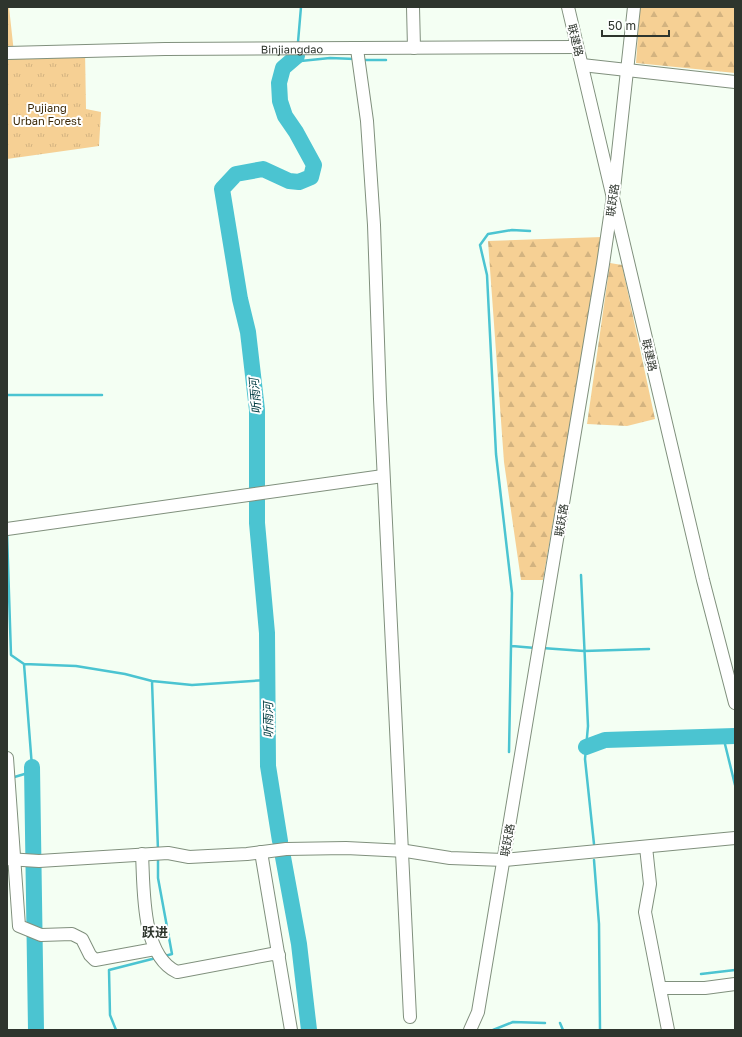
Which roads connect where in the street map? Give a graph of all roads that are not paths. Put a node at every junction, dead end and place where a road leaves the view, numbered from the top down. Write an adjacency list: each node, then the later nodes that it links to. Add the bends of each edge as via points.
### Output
1 (413, 7): 5 (street)
2 (568, 7): 4 (street, 联建路)
3 (634, 7): 9 (street, 联跃路)
4 (577, 47): 5 (street, Binjiangdao); 8 (street, 联建路)
5 (414, 48): 6 (street, Binjiangdao)
6 (357, 49): 7 (street, Binjiangdao); 12 (street, via 367,121 374,225)
7 (7, 53)
8 (582, 65): 9 (street); 11 (street, 联建路)
9 (626, 69): 10 (street); 11 (street, 联跃路)
10 (735, 82)
11 (612, 200): 14 (street, 联建路); 22 (street, 联跃路)
12 (383, 476): 13 (street); 18 (street)
13 (7, 529)
14 (735, 703)
15 (7, 764): 21 (street)
16 (735, 838): 17 (street)
17 (646, 847): 22 (street); 26 (street, via 650,884 645,912)
18 (402, 851): 19 (street, via 286,848); 22 (street, via 450,858); 27 (street)
19 (261, 852): 20 (street, via 189,857 168,853); 24 (street)
20 (142, 854): 21 (street, via 39,861); 23 (street, via 145,907)
21 (15, 860): 23 (street, via 19,926 37,933 72,934 82,939 95,960)
22 (504, 860): 29 (street, 联跃路, via 478,1012)
23 (155, 949): 24 (street, via 168,968 177,972 272,954)
24 (279, 955): 28 (street)
25 (735, 984): 26 (street, via 706,988)
26 (660, 988): 30 (street)
27 (410, 1017)
28 (291, 1030)
29 (470, 1030)
30 (668, 1030)

